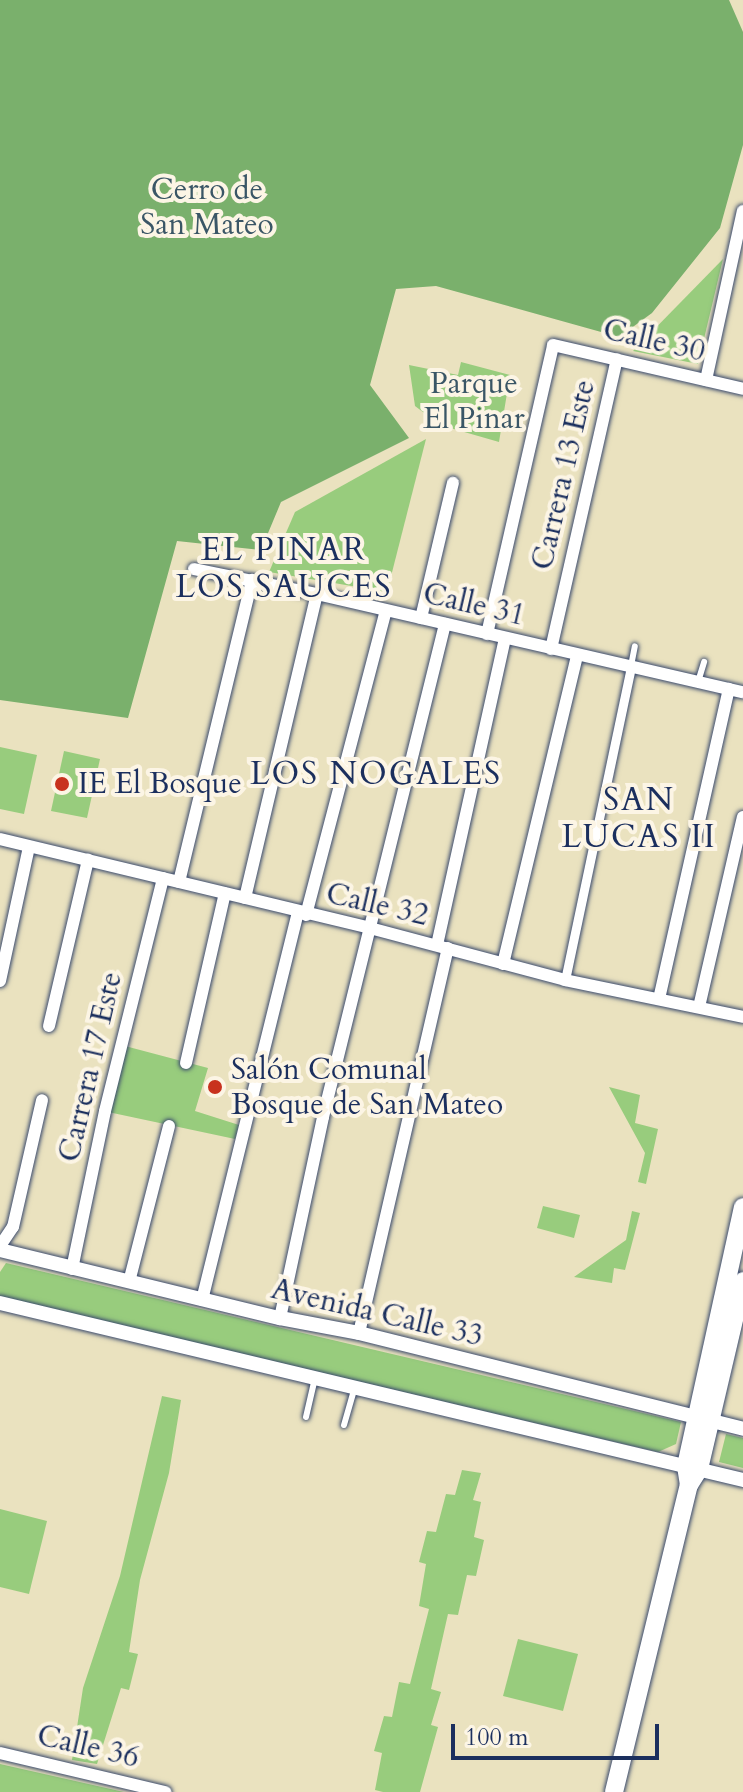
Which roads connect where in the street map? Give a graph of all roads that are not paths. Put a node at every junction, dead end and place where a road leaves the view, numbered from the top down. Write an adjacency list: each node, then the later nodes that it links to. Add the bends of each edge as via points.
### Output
1 (743, 211): 3 (street)
2 (617, 359): 3 (street, Calle 30); 12 (street, Calle 30, via 553,345); 15 (street, Carrera 13 Este)
3 (706, 380): 4 (street, Calle 30)
4 (743, 389)
5 (453, 483): 10 (street)
6 (194, 569): 7 (street, Calle 31)
7 (252, 580): 8 (street, Calle 31); 27 (street)
8 (317, 594): 9 (street, Calle 31); 29 (street)
9 (386, 611): 10 (street, Calle 31); 30 (street)
10 (421, 618): 11 (street, Calle 31)
11 (445, 624): 12 (street, Calle 31); 31 (street)
12 (487, 634): 13 (street, Calle 31)
13 (505, 639): 15 (street, Calle 31); 32 (street)
14 (635, 646): 18 (lane)
15 (551, 649): 16 (street, Calle 31)
16 (577, 655): 18 (street, Calle 31); 33 (street)
17 (704, 662): 19 (lane)
18 (631, 667): 19 (street, Calle 31); 34 (street)
19 (698, 682): 20 (street, Calle 31)
20 (729, 689): 21 (street, Calle 31); 36 (street)
21 (743, 692)
22 (743, 817): 37 (street)
23 (0, 839): 24 (street, Calle 32)
24 (29, 847): 25 (street, Calle 32); 35 (street)
25 (88, 860): 26 (street, Calle 32); 39 (street)
26 (163, 878): 27 (street, Calle 32); 45 (street, Carrera 17 Este)
27 (179, 882): 28 (street, Calle 32)
28 (225, 893): 29 (street, Calle 32); 40 (street)
29 (245, 898): 30 (street, Calle 32)
30 (302, 914): 31 (street, Calle 32); 48 (street)
31 (370, 928): 32 (street, Calle 32); 50 (street)
32 (443, 946): 33 (street, Calle 32); 51 (street)
33 (503, 964): 34 (street, Calle 32)
34 (565, 980): 36 (street, Calle 32)
35 (0, 981)
36 (659, 999): 37 (street, Calle 32)
37 (699, 1007): 38 (street, Calle 32)
38 (743, 1017)
39 (49, 1026)
40 (186, 1063)
41 (42, 1100): 44 (street, via 13,1227)
42 (169, 1126): 47 (street)
43 (743, 1207): 55 (main road)
44 (0, 1248): 45 (street, Avenida Calle 33)
45 (72, 1269): 47 (street, Avenida Calle 33)
46 (743, 1281): 55 (main road)
47 (129, 1282): 48 (street, Avenida Calle 33)
48 (202, 1300): 50 (street, Avenida Calle 33)
49 (0, 1303): 52 (street)
50 (280, 1318): 51 (street, Avenida Calle 33)
51 (359, 1333): 55 (street, Avenida Calle 33)
52 (315, 1379): 53 (street); 54 (lane)
53 (354, 1389): 56 (lane); 58 (street)
54 (306, 1417)
55 (703, 1419): 57 (street, Avenida Calle 33); 58 (main road)
56 (344, 1425)
57 (743, 1429)
58 (691, 1474): 59 (street); 62 (main road)
59 (743, 1480)
60 (0, 1753): 61 (street, Calle 36)
61 (165, 1792)
62 (614, 1792)

